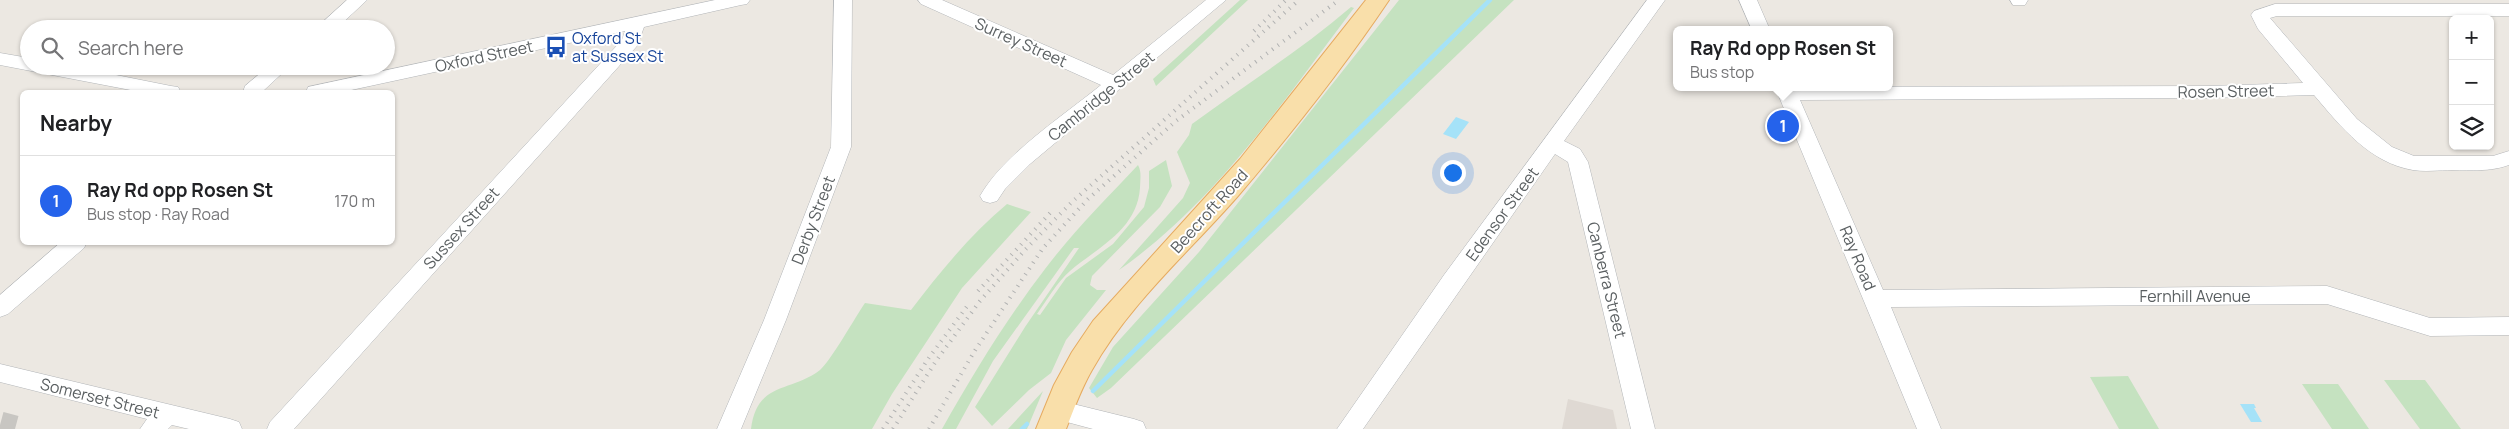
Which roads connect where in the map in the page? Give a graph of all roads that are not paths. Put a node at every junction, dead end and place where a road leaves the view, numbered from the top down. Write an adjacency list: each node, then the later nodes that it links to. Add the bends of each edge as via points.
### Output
1 (358, 0): 10 (street)
2 (741, 0): 11 (street, Oxford Street)
3 (843, 0): 37 (street, Derby Street, via 841,147 775,320)
4 (927, 0): 19 (street, Surrey Street)
5 (1217, 0): 19 (street, Cambridge Street)
6 (1378, 0): 33 (main road, Beecroft Road, via 1263,150 1102,330 1075,371)
7 (1656, 0): 25 (street, Edensor Street)
8 (1748, 0): 12 (street)
9 (2509, 10): 20 (street, via 2275,10 2260,15)
10 (335, 20)
11 (635, 23): 18 (street, Oxford Street); 36 (street, Sussex Street, via 636,30 630,42)
12 (1759, 26)
13 (0, 59): 14 (street)
14 (20, 62)
15 (84, 75): 21 (street)
16 (270, 75): 22 (street)
17 (394, 75): 23 (street, Oxford Street)
18 (395, 75)
19 (1115, 84): 27 (street, Cambridge Street, via 1023,159)
20 (2319, 89): 24 (street, Rosen Street, via 2209,92); 26 (street, via 2362,138 2377,149 2403,160 2414,163 2494,163)
21 (161, 90)
22 (252, 90)
23 (324, 90)
24 (1787, 91): 29 (street, Ray Road)
25 (1553, 144): 39 (street, Edensor Street); 40 (street, Canberra Street, via 1573,154 1578,162)
26 (2509, 158)
27 (990, 196)
28 (73, 245): 30 (street)
29 (1876, 299): 31 (street, Fernhill Avenue, via 2327,295 2430,327); 41 (street, Ray Road)
30 (0, 308)
31 (2509, 326)
32 (0, 373): 34 (street, Somerset Street)
33 (1054, 419): 38 (street)
34 (159, 422): 35 (street, Somerset Street)
35 (230, 429)
36 (279, 429)
37 (728, 429)
38 (1134, 429)
39 (1349, 429)
40 (1643, 429)
41 (1929, 429)

